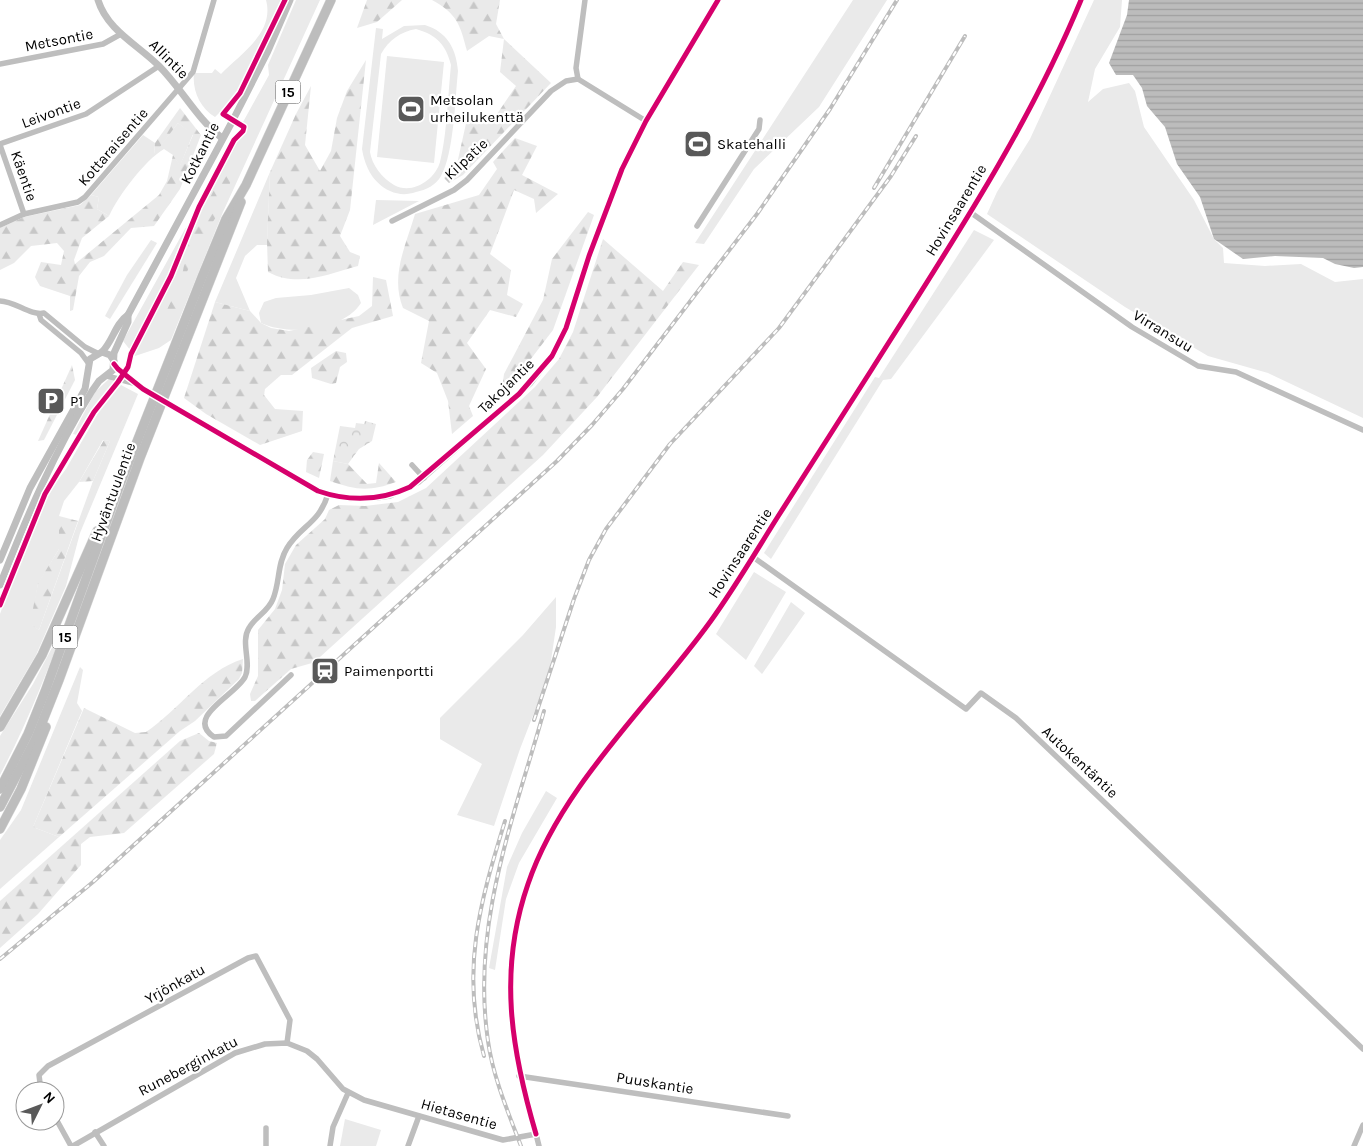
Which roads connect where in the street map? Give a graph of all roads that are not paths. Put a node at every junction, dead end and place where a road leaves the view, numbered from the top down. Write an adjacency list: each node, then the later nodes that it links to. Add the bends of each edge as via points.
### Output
1 (98, 0): 8 (street, Allintie, via 101,10)
2 (214, 0): 12 (street, Kottaraisentie, via 193,72)
3 (290, 0): 15 (street, Kotkantie, via 267,53)
4 (331, 0): 17 (highway, Hyväntuulentie / 15)
5 (585, 0): 11 (street, via 576,68)
6 (718, 0): 14 (street, Takojantie)
7 (1081, 0): 18 (street, Hovinsaarentie, via 1028,110)
8 (121, 34): 9 (street, Metsontie, via 103,44); 10 (street, Allintie)
9 (0, 64)
10 (159, 66): 12 (street, Allintie); 16 (street, Leivontie, via 86,114)
11 (578, 79): 14 (street); 20 (street, Kilpatie, via 566,81 551,91 467,180)
12 (180, 89): 15 (street, Allintie, via 207,127); 19 (street, Kottaraisentie, via 85,197 78,202)
13 (760, 120): 22 (street, via 760,129)
14 (646, 122): 33 (street, Takojantie, via 616,182 588,256 566,328 552,356 530,384)
15 (222, 138): 25 (street, Kotkantie)
16 (0, 145): 19 (street, Käentie)
17 (246, 185): 34 (highway, Hyväntuulentie / 15, via 212,252); 40 (highway, Hyväntuulentie / 15, via 234,223 140,458)
18 (970, 212): 31 (street, Virransuu, via 1132,327 1198,366 1236,372); 36 (street, Hovinsaarentie)
19 (24, 214): 21 (street, Kottaraisentie)
20 (392, 221)
21 (0, 225)
22 (697, 226)
23 (0, 301): 24 (street)
24 (39, 314): 26 (street, via 49,316 85,347); 28 (street, via 41,320 80,353)
25 (128, 315): 26 (street, Kotkantie, via 122,319 110,343); 27 (street, Kotkantie, via 114,353)
26 (100, 352): 27 (street, via 110,356); 28 (street, via 93,356)
27 (114, 362): 29 (street, via 113,370); 30 (street, Takojantie)
28 (89, 366): 29 (street, via 93,374); 37 (street, via 85,389 30,488)
29 (105, 376): 30 (street, Takojantie); 38 (street, via 88,398 51,465)
30 (133, 383): 35 (street, Takojantie, bridge, via 304,484)
31 (1363, 430)
32 (412, 464): 33 (street)
33 (424, 478): 35 (street, Takojantie, via 383,497 353,499)
34 (121, 482): 41 (highway, via 42,655); 42 (highway, Hyväntuulentie / 15, via 46,689)
35 (328, 494): 39 (street, via 320,514 290,542 284,552 271,604 247,632 246,675 205,718 206,730 214,737 226,736)
36 (754, 557): 46 (street, Autokentäntie, via 966,709 981,694 1016,718); 47 (street, Hovinsaarentie, via 710,622 584,781 541,850 521,907 510,974 510,1007)
37 (0, 560)
38 (0, 585)
39 (291, 674)
40 (59, 680): 43 (highway, Hyväntuulentie / 15, via 36,738); 44 (highway, via 42,741)
41 (0, 727)
42 (0, 789)
43 (0, 807)
44 (0, 829)
45 (287, 1043): 48 (street, Yrjönkatu, via 290,1020 256,956 48,1066 38,1074); 49 (street, Runeberginkatu, via 317,1059); 56 (street, Runeberginkatu, via 253,1046 235,1053)
46 (1363, 1049)
47 (519, 1076): 52 (street, Puuskantie); 57 (street, Hovinsaarentie)
48 (39, 1081)
49 (348, 1093): 50 (street, Runeberginkatu); 61 (street, via 333,1127)
50 (364, 1100): 51 (street, Hietasentie)
51 (419, 1116): 57 (street, Hietasentie, via 503,1140); 62 (street)
52 (788, 1116)
53 (1363, 1125): 64 (street)
54 (266, 1128): 60 (street)
55 (63, 1131): 58 (street)
56 (95, 1132): 58 (street, Runeberginkatu); 59 (street)
57 (536, 1134): 63 (street)
58 (72, 1146)
59 (104, 1146)
60 (266, 1146)
61 (330, 1146)
62 (408, 1146)
63 (540, 1146)
64 (1354, 1146)

